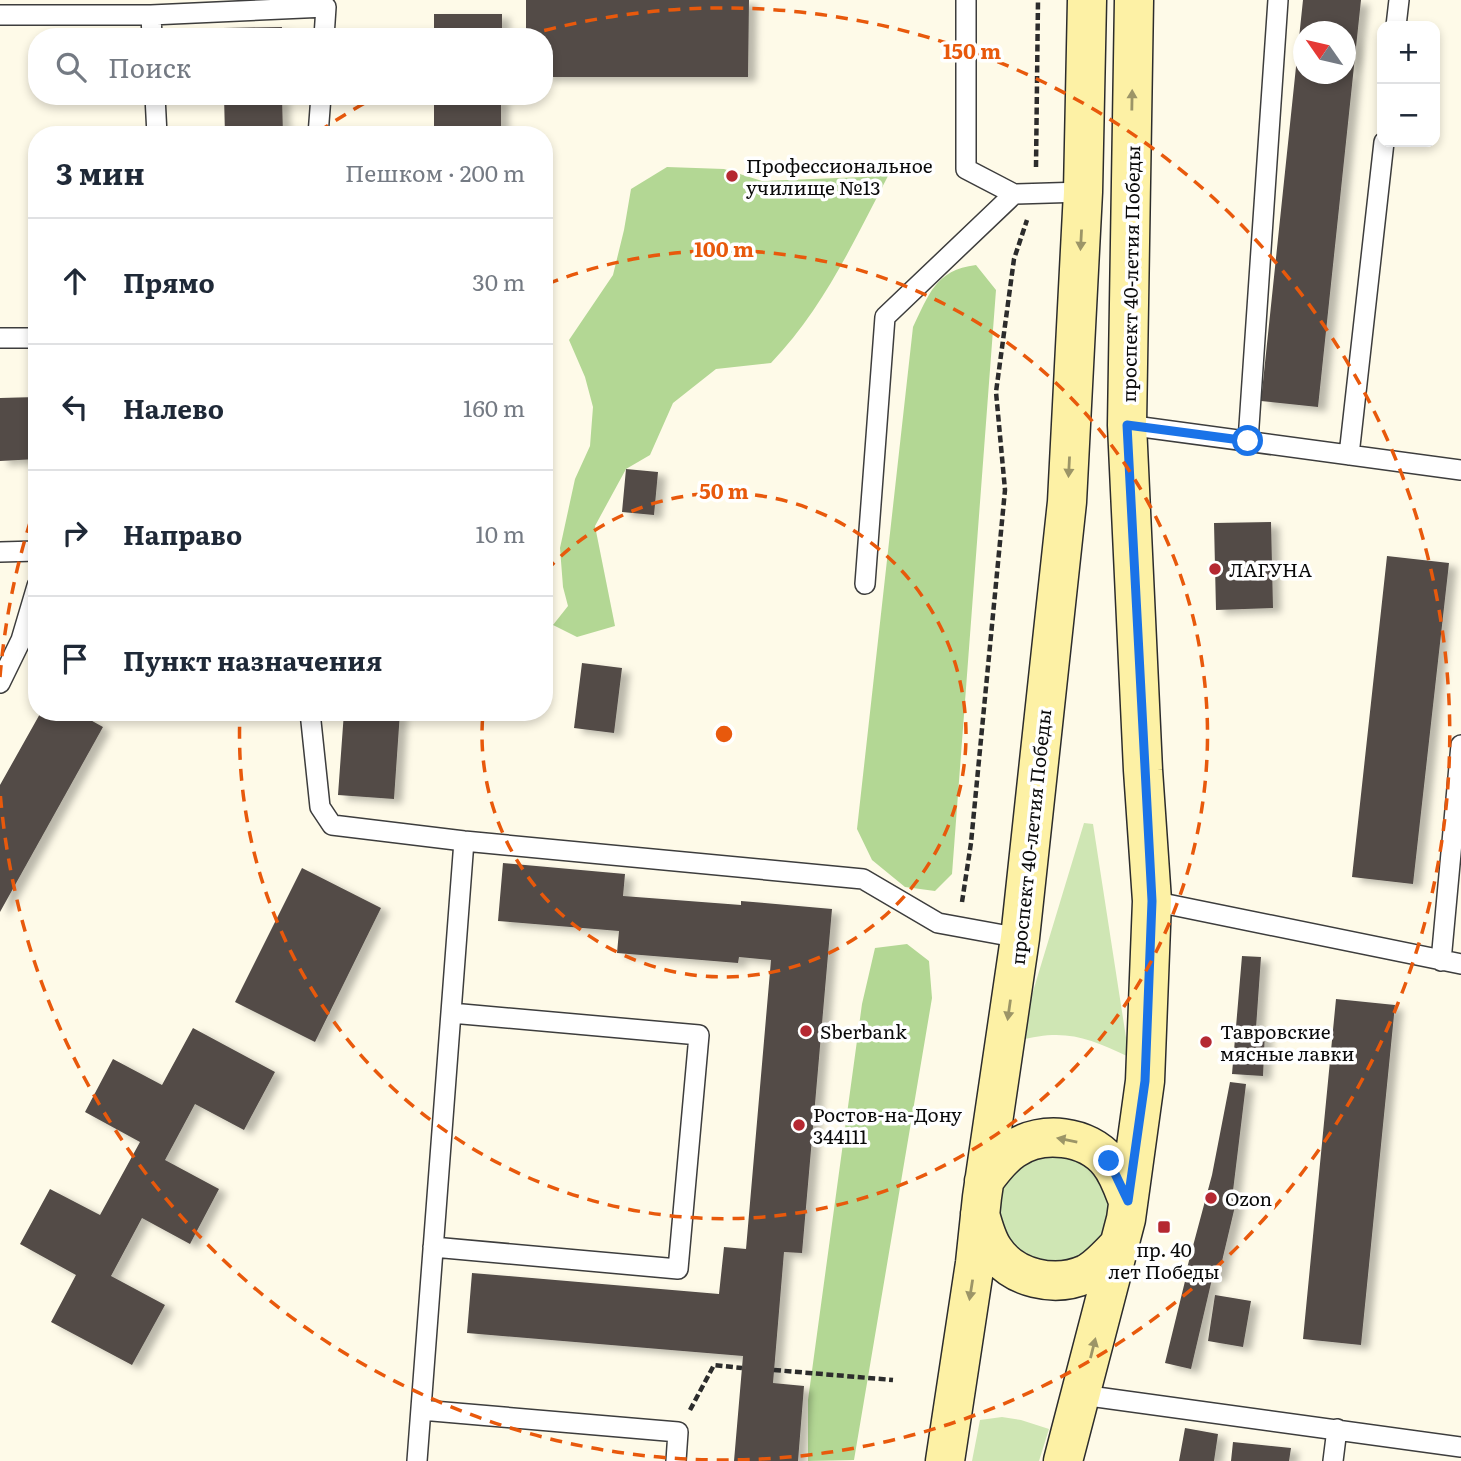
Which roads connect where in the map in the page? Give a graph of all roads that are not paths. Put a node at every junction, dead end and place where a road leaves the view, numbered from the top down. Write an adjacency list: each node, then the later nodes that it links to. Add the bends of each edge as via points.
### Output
1 (966, 0): 17 (lane, via 966,169)
2 (1087, 0): 16 (main road, проспект 40-летия Победы)
3 (1134, 0): 20 (main road, проспект 40-летия Победы, one-way to 3)
4 (1278, 0): 21 (lane)
5 (1399, 0): 8 (lane)
6 (0, 15): 7 (lane)
7 (152, 15): 9 (lane); 10 (lane, via 326,7)
8 (1397, 21)
9 (152, 28)
10 (325, 28)
11 (155, 105): 13 (lane)
12 (320, 105): 14 (lane)
13 (157, 126)
14 (319, 126)
15 (1383, 147): 22 (lane)
16 (1083, 192): 17 (lane); 33 (main road, проспект 40-летия Победы, one-way to 33, via 1067,502)
17 (1014, 194): 26 (lane, via 885,317)
18 (0, 338): 19 (lane)
19 (28, 338)
20 (1127, 425): 21 (lane); 32 (main road, проспект 40-летия Победы)
21 (1248, 441): 22 (lane)
22 (1349, 455): 23 (lane)
23 (1461, 470)
24 (28, 551): 25 (lane)
25 (0, 552)
26 (865, 584)
27 (28, 616): 28 (lane)
28 (0, 683)
29 (311, 721): 31 (lane, via 320,807 332,825)
30 (1461, 745): 34 (lane)
31 (464, 841): 33 (lane, via 863,879 939,923); 36 (lane)
32 (1152, 901): 34 (lane); 38 (main road, проспект 40-летия Победы, via 1145,1081)
33 (1020, 938): 37 (main road, проспект 40-летия Победы, one-way to 37)
34 (1441, 961): 35 (lane)
35 (1461, 964)
36 (451, 1013): 40 (lane); 40 (lane, via 699,1035 678,1269)
37 (982, 1198): 38 (main road, one-way to 37, via 1109,1161 1089,1145 1063,1137 1037,1138 1013,1149); 39 (main road, via 993,1250 1009,1266 1038,1280 1061,1281 1088,1273); 47 (main road, проспект 40-летия Победы, one-way to 47)
38 (1128, 1201): 39 (main road, проспект 40-летия Победы)
39 (1119, 1245): 41 (main road, проспект 40-летия Победы, one-way to 39)
40 (433, 1247): 42 (lane)
41 (1082, 1395): 43 (lane); 48 (main road, проспект 40-летия Победы)
42 (421, 1410): 45 (lane); 46 (lane, via 678,1432)
43 (1337, 1429): 44 (lane); 49 (lane)
44 (1461, 1447)
45 (417, 1461)
46 (676, 1461)
47 (945, 1461)
48 (1063, 1461)
49 (1333, 1461)

